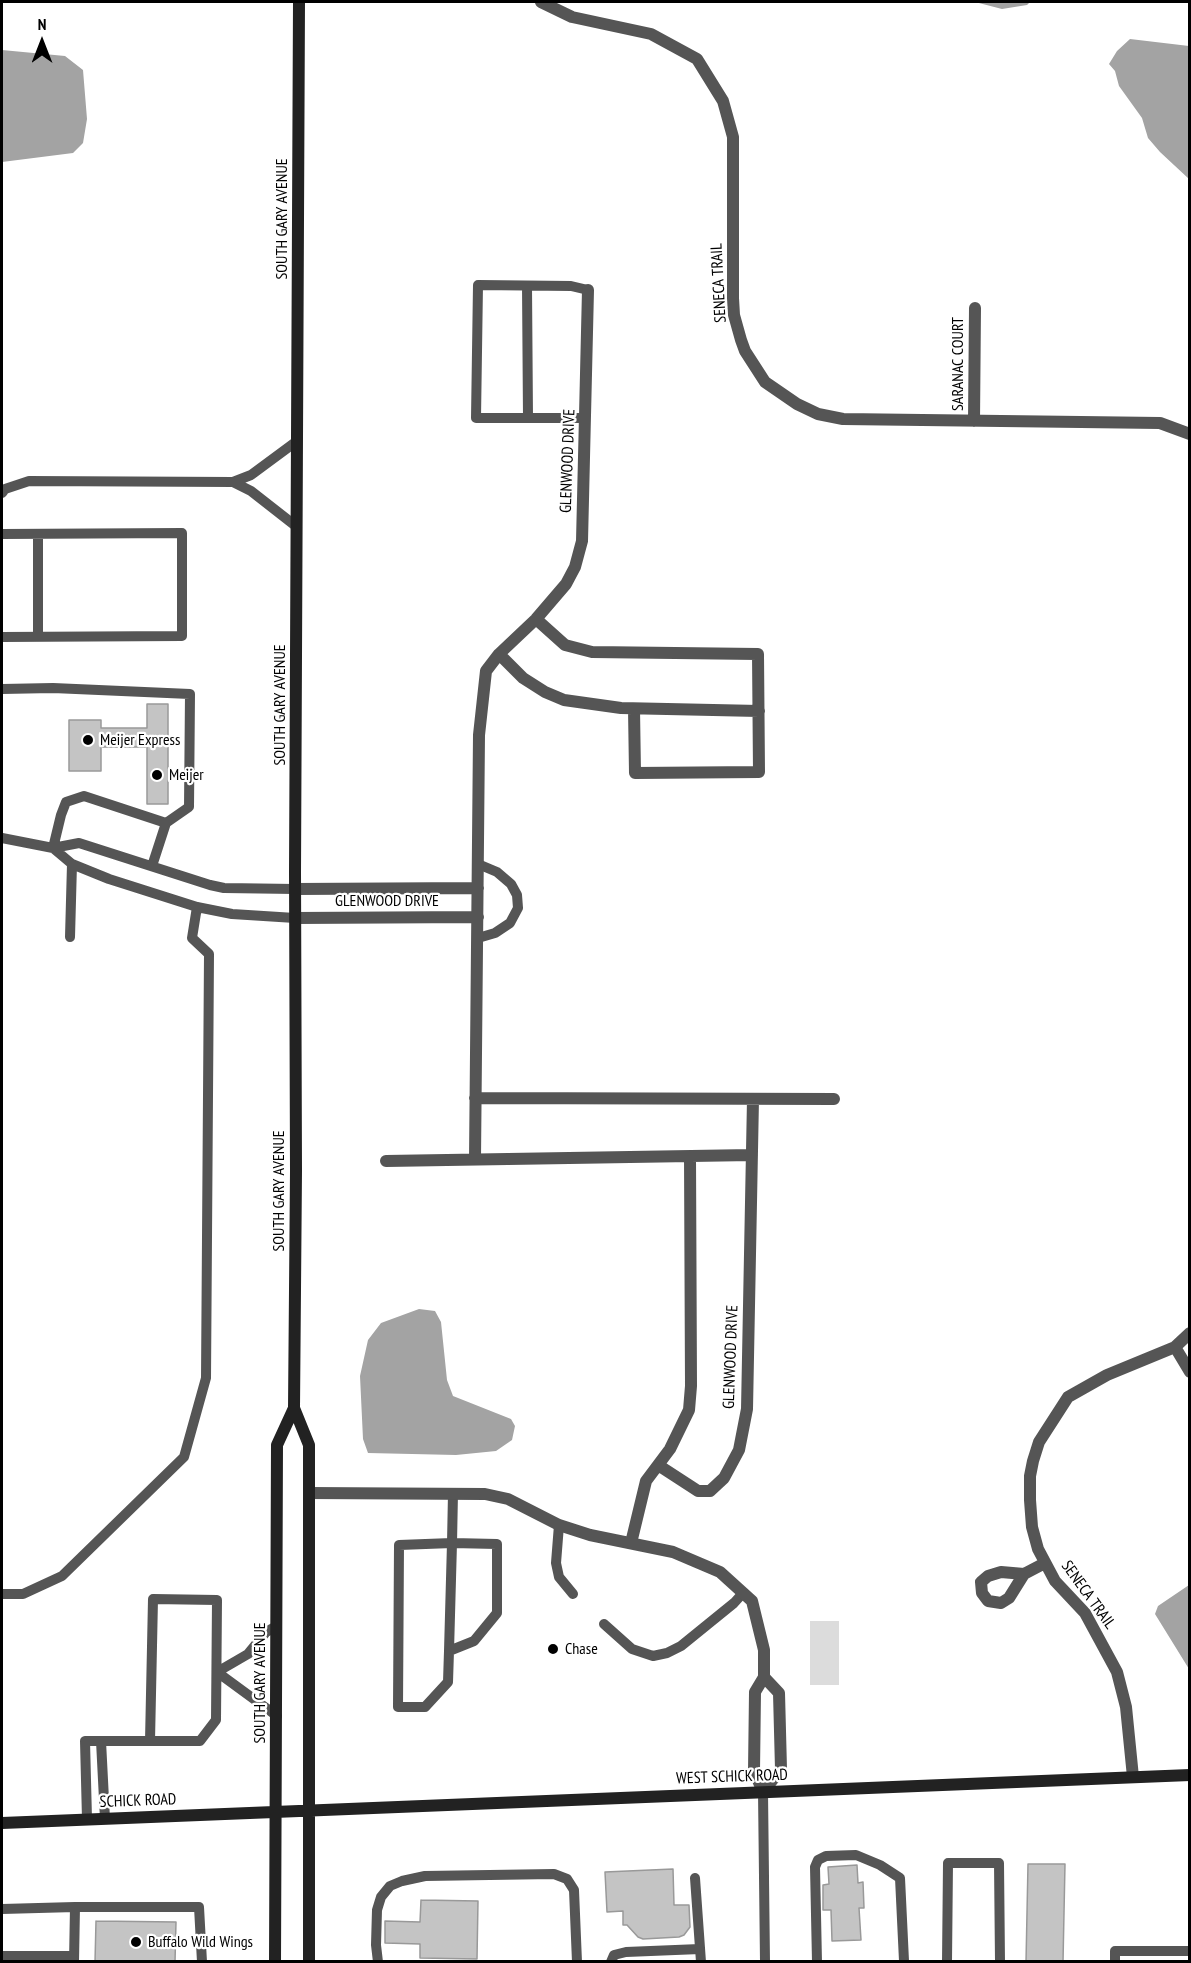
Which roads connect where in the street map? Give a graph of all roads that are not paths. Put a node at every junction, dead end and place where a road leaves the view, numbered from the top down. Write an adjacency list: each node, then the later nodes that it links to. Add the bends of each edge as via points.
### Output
1 (299, 2): 10 (main road, SOUTH GARY AVENUE)
2 (541, 2): 8 (street, SENECA TRAIL, via 572,17 651,34 697,58 723,102 733,137 734,315 745,351 765,382 818,414 843,419)
3 (527, 286): 4 (lane); 6 (lane); 6 (lane, via 478,285 476,418)
4 (588, 290): 7 (street, GLENWOOD DRIVE)
5 (975, 308): 8 (street, SARANAC COURT)
6 (528, 418): 7 (lane)
7 (585, 418): 16 (street, GLENWOOD DRIVE, via 582,541 566,584)
8 (974, 421): 9 (street, SENECA TRAIL, via 1160,423)
9 (1190, 434)
10 (297, 441): 11 (lane, via 251,475); 13 (main road, SOUTH GARY AVENUE)
11 (233, 482): 12 (lane, via 29,482); 13 (lane)
12 (2, 493)
13 (297, 526): 30 (main road, SOUTH GARY AVENUE)
14 (2, 534): 15 (lane)
15 (38, 534): 18 (lane); 18 (lane, via 182,533 182,636)
16 (536, 619): 19 (street, GLENWOOD DRIVE); 22 (street, via 565,645 592,652 758,654)
17 (2, 637): 18 (lane)
18 (38, 637)
19 (499, 654): 21 (street, via 523,678 564,700); 27 (street, GLENWOOD DRIVE, via 486,671 479,735)
20 (2, 689): 23 (lane, via 190,694 189,807)
21 (634, 709): 22 (street); 22 (street, via 635,773 759,772)
22 (759, 711)
23 (166, 823): 25 (lane, via 84,796 66,802); 28 (lane)
24 (2, 838): 25 (lane)
25 (53, 848): 26 (lane); 28 (lane, via 79,843)
26 (72, 864): 31 (lane); 34 (lane)
27 (478, 864): 29 (street, GLENWOOD DRIVE); 35 (lane, via 497,872 511,884 518,908 510,923)
28 (152, 867): 30 (lane, via 224,888)
29 (478, 888): 30 (street, GLENWOOD DRIVE); 32 (street, GLENWOOD DRIVE)
30 (295, 889): 33 (main road, SOUTH GARY AVENUE)
31 (197, 906): 33 (lane, via 231,914); 55 (lane, via 192,938 209,954 206,1378 184,1457 62,1576 23,1594)
32 (478, 917): 33 (street, GLENWOOD DRIVE); 35 (street, GLENWOOD DRIVE)
33 (295, 918): 46 (main road, SOUTH GARY AVENUE)
34 (70, 938)
35 (478, 938): 36 (street, GLENWOOD DRIVE)
36 (474, 1098): 37 (street); 41 (street, GLENWOOD DRIVE)
37 (753, 1099): 38 (street); 39 (street, GLENWOOD DRIVE)
38 (834, 1099)
39 (752, 1155): 40 (street); 47 (street, GLENWOOD DRIVE, via 747,1409 739,1450 724,1478 710,1491 698,1491)
40 (690, 1156): 41 (street); 47 (street, via 689,1410)
41 (475, 1159): 42 (street)
42 (386, 1161)
43 (1190, 1333): 44 (street, SENECA TRAIL)
44 (1175, 1347): 45 (street); 53 (street, SENECA TRAIL, via 1107,1375 1068,1397 1047,1428 1033,1461 1029,1500 1032,1527)
45 (1190, 1372)
46 (294, 1408): 48 (main road, SOUTH GARY AVENUE, via 309,1445); 59 (main road, SOUTH GARY AVENUE, via 277,1445)
47 (658, 1465): 51 (street, via 646,1481)
48 (309, 1492): 49 (street); 69 (main road, SOUTH GARY AVENUE)
49 (453, 1492): 50 (street, via 508,1499); 52 (lane)
50 (559, 1525): 51 (street); 57 (lane, via 556,1563 559,1577)
51 (630, 1543): 56 (street, via 673,1552 720,1572)
52 (452, 1544): 60 (lane); 60 (lane, via 497,1544 497,1613 474,1641); 60 (lane, via 399,1545 398,1707 425,1707 448,1682)
53 (1045, 1563): 54 (street); 67 (street, SENECA TRAIL, via 1055,1581 1085,1613 1117,1671 1126,1707)
54 (1024, 1574)
55 (2, 1593)
56 (743, 1593): 58 (lane, via 681,1646 667,1653 653,1656 632,1649); 62 (street, via 752,1601 764,1650)
57 (573, 1594)
58 (604, 1624)
59 (277, 1626): 61 (lane, via 266,1632 248,1654); 63 (main road, SOUTH GARY AVENUE)
60 (449, 1651)
61 (218, 1672): 63 (lane); 65 (lane, via 216,1719 200,1741); 65 (lane, via 218,1600 153,1599)
62 (764, 1677): 68 (street, via 755,1692 754,1771); 68 (street, via 779,1693 781,1769)
63 (277, 1716): 70 (main road, SOUTH GARY AVENUE)
64 (101, 1741): 65 (lane); 71 (lane, via 85,1741); 72 (lane)
65 (150, 1741)
66 (1190, 1775): 67 (main road, WEST SCHICK ROAD)
67 (1133, 1778): 68 (main road, WEST SCHICK ROAD)
68 (764, 1792): 69 (main road, WEST SCHICK ROAD); 89 (lane)
69 (310, 1811): 70 (main road, WEST SCHICK ROAD); 84 (main road, SOUTH GARY AVENUE)
70 (276, 1812): 72 (main road, SCHICK ROAD); 83 (main road, SOUTH GARY AVENUE)
71 (87, 1819): 72 (main road, SCHICK ROAD); 73 (main road, SCHICK ROAD)
72 (105, 1819)
73 (2, 1823)
74 (695, 1878): 77 (lane)
75 (75, 1907): 76 (lane); 81 (lane); 82 (lane, via 200,1907)
76 (2, 1909)
77 (700, 1948): 87 (lane, via 626,1952 615,1955); 88 (lane)
78 (1190, 1951): 80 (lane)
79 (2, 1956): 81 (lane)
80 (1163, 1956): 94 (lane, via 1115,1951)
81 (74, 1959)
82 (202, 1962)
83 (275, 1962)
84 (309, 1962)
85 (378, 1962): 86 (lane, via 377,1910 390,1886 425,1876 554,1874 567,1879 574,1890)
86 (577, 1962)
87 (611, 1962)
88 (701, 1962)
89 (765, 1962)
90 (817, 1962): 91 (lane, via 815,1867 826,1856 856,1855 900,1878)
91 (904, 1962)
92 (947, 1962): 93 (lane, via 948,1863 999,1863)
93 (1000, 1962)
94 (1115, 1962)

